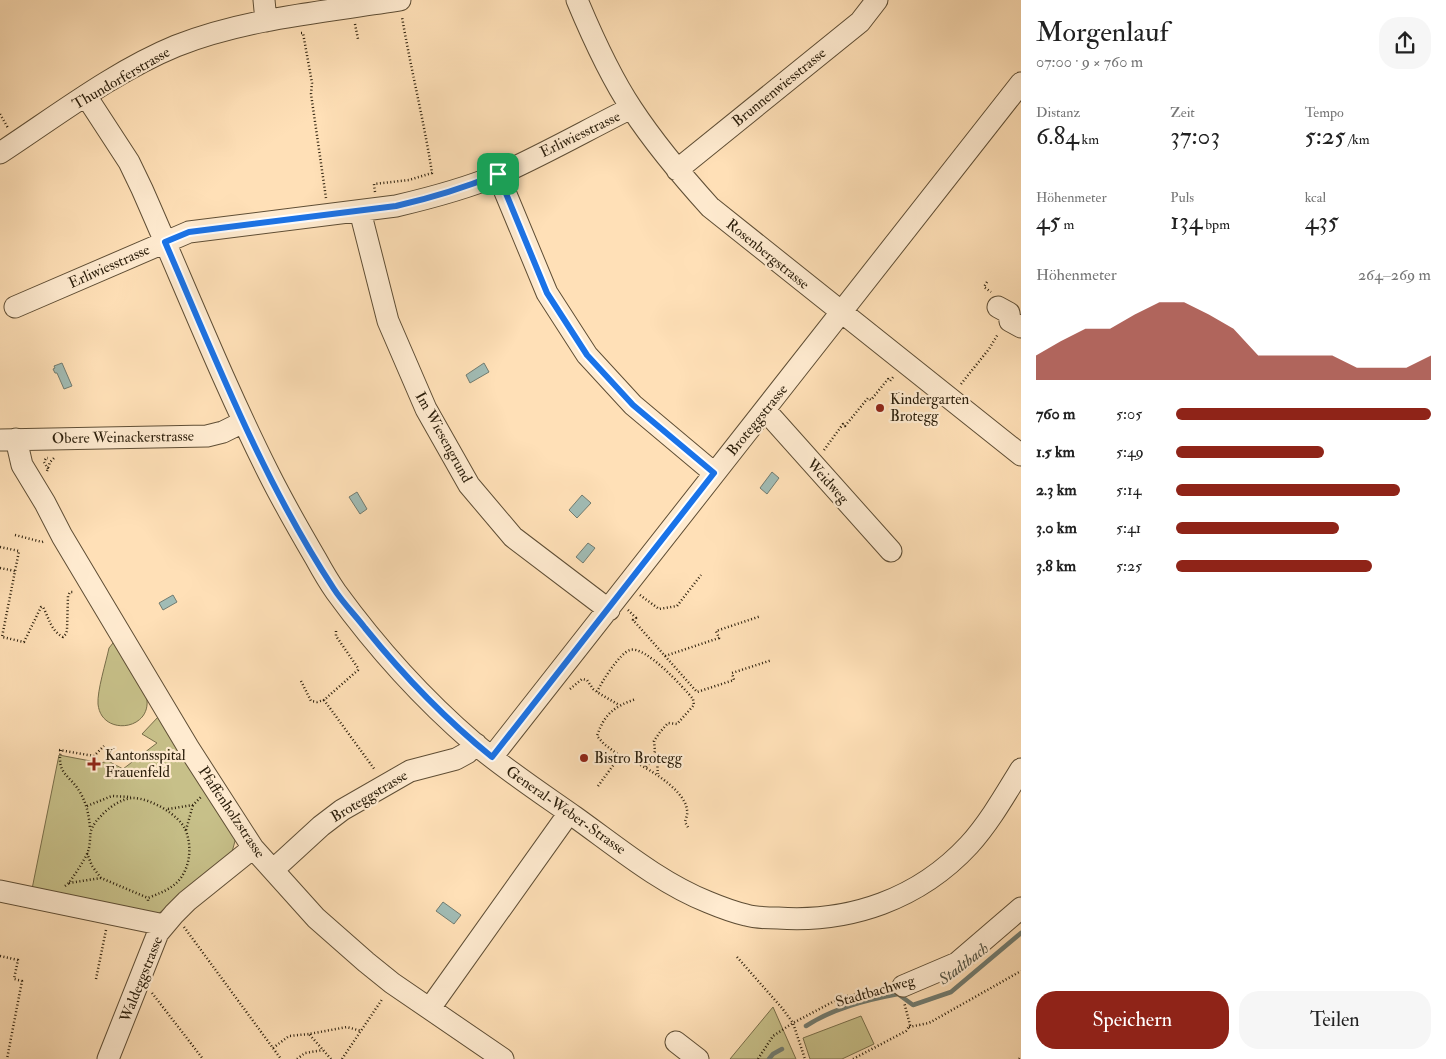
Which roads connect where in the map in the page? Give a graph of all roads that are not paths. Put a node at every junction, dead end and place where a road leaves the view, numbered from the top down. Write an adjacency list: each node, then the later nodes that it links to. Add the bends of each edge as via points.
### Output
1 (264, 0): 5 (street)
2 (576, 0): 8 (street, Rosenbergstrasse)
3 (876, 0): 10 (street, Brunnenwiesstrasse, via 860,22)
4 (396, 1): 5 (street, Thundorferstrasse)
5 (266, 22): 7 (street, Thundorferstrasse, via 218,32 174,47)
6 (1021, 83): 16 (street, Broteggstrasse)
7 (86, 96): 9 (street, Thundorferstrasse); 13 (street, General-Weber-Strasse, via 128,162)
8 (631, 108): 10 (street, Rosenbergstrasse); 11 (street, Erliwiesstrasse)
9 (0, 153)
10 (677, 170): 16 (street, Rosenbergstrasse, via 710,207)
11 (498, 174): 12 (street, Erliwiesstrasse, via 427,199); 22 (street, via 547,293 587,355 633,405)
12 (368, 210): 13 (street, Erliwiesstrasse, via 189,232); 24 (street, Im Wiesengrund, via 388,321 426,409 470,485 513,537)
13 (165, 242): 14 (street, Erliwiesstrasse); 19 (street, General-Weber-Strasse)
14 (16, 307)
15 (998, 307): 17 (street, via 1009,313 1010,321)
16 (841, 313): 18 (street, Broteggstrasse); 21 (street, Rosenbergstrasse)
17 (1021, 327)
18 (765, 410): 22 (street, Broteggstrasse); 23 (street, Weidweg)
19 (243, 422): 20 (street, Obere Weinackerstrasse, via 207,436); 25 (street, General-Weber-Strasse, via 290,516 335,590 397,666)
20 (8, 440): 28 (street, Pfaffenholzstrasse, via 99,600)
21 (1021, 455)
22 (714, 473): 24 (street, Broteggstrasse)
23 (891, 551)
24 (617, 608): 25 (street, Broteggstrasse)
25 (484, 751): 27 (street, General-Weber-Strasse); 29 (street, Broteggstrasse, via 467,753 410,771 342,810)
26 (1021, 769): 27 (street, General-Weber-Strasse, via 975,838 938,872 911,890 863,911 820,918 798,920 746,915 707,902 672,884)
27 (569, 813): 34 (street)
28 (253, 848): 29 (street, Pfaffenholzstrasse); 32 (street, Waldeggstrasse)
29 (273, 870): 34 (street, Pfaffenholzstrasse, via 316,918 392,982)
30 (0, 891): 32 (street, via 110,914)
31 (1021, 908): 33 (street, Stadtbachweg, via 957,963)
32 (161, 920): 37 (street, Waldeggstrasse)
33 (903, 986)
34 (430, 1008): 36 (street, Pfaffenholzstrasse)
35 (676, 1042): 38 (street)
36 (489, 1055)
37 (108, 1059)
38 (698, 1059)

